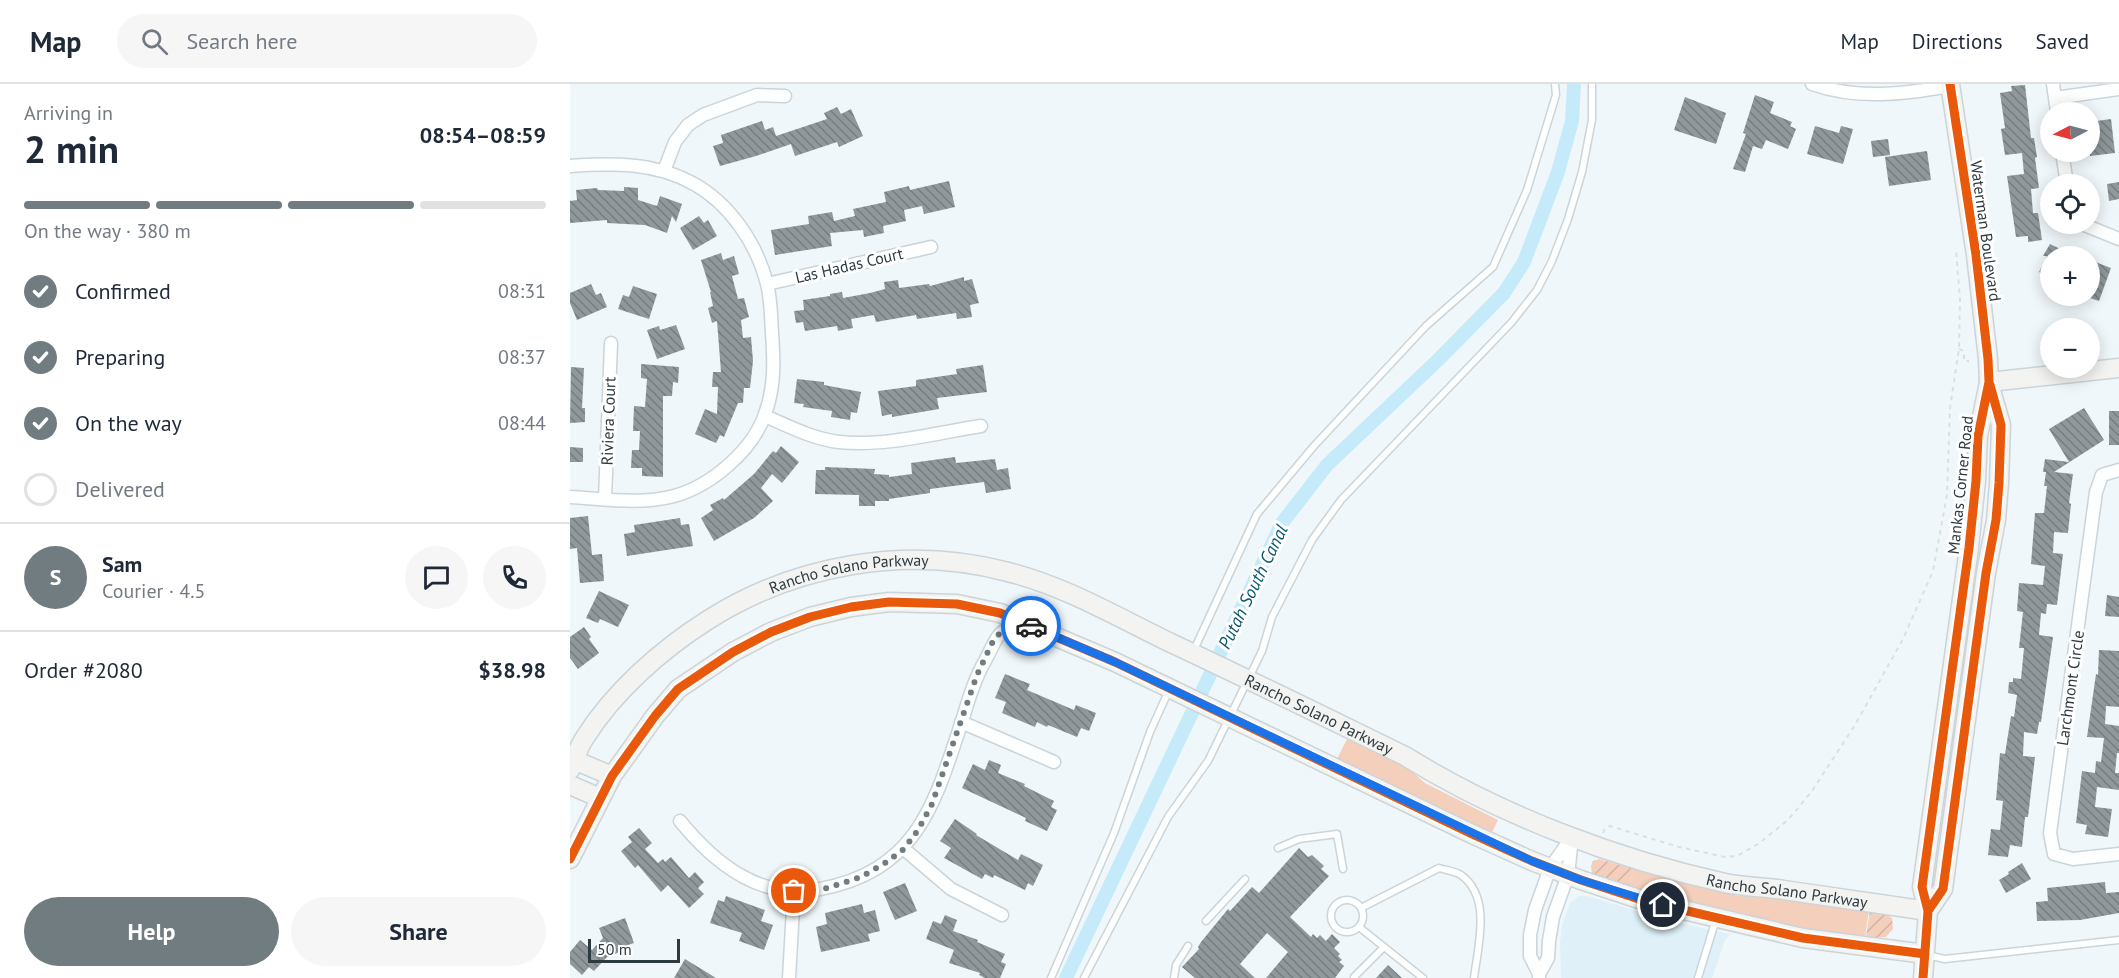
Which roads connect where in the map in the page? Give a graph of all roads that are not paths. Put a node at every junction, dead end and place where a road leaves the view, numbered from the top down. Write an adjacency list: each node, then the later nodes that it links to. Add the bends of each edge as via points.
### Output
1 (1555, 84): 25 (lane, via 1556,95 1527,190 1493,267 1426,326 1257,513)
2 (1592, 84): 26 (lane, via 1592,120 1582,172 1552,261 1537,290 1511,323 1341,500 1312,540 1272,617 1262,651)
3 (1812, 84): 5 (street, via 1858,95)
4 (2053, 84): 8 (street)
5 (1950, 85): 18 (street, Waterman Boulevard, via 1976,255)
6 (2119, 89): 8 (street)
7 (785, 96): 11 (street, via 757,95 703,115 688,125 675,142)
8 (2055, 98): 9 (street)
9 (2056, 102)
10 (570, 166): 11 (street, via 634,165)
11 (664, 171): 15 (street, via 694,184 728,212 758,258)
12 (2100, 231): 13 (street)
13 (2119, 239)
14 (931, 247): 15 (street, Las Hadas Court)
15 (767, 284): 19 (street, via 775,365)
16 (611, 343): 23 (street, Riviera Court)
17 (2119, 368): 18 (street)
18 (1989, 382): 47 (street, Mankas Corner Road, via 1978,436 1969,548 1922,887)
19 (765, 416): 20 (street, via 813,436 868,444); 23 (street, via 752,439 707,482 674,496 639,501)
20 (981, 426)
21 (2119, 470): 39 (street, Larchmont Circle, via 2102,475 2096,492 2050,833 2054,854 2073,859)
22 (570, 497): 23 (street)
23 (605, 499)
24 (1023, 623): 27 (street, Rancho Solano Parkway); 29 (street, via 1000,633 993,641); 32 (street, Rancho Solano Parkway, via 957,604 923,602 851,607 810,617 733,652 678,689)
25 (1194, 654): 26 (street, Rancho Solano Parkway); 30 (street, Rancho Solano Parkway, via 1071,595 1009,572 974,565 899,560 842,567 759,592 690,631 614,698)
26 (1244, 678): 28 (lane); 36 (street, Rancho Solano Parkway)
27 (1175, 691): 28 (street, Rancho Solano Parkway); 59 (lane, via 1150,732 1114,833)
28 (1224, 715): 41 (street, Rancho Solano Parkway); 60 (lane, via 1208,761 1168,817)
29 (961, 722): 31 (street); 38 (street, via 932,804)
30 (572, 762): 32 (street)
31 (1054, 762)
32 (612, 776): 34 (street, Rancho Solano Parkway)
33 (570, 785): 34 (street)
34 (600, 798): 40 (street, Rancho Solano Parkway)
35 (680, 821): 45 (street, via 717,861 740,876)
36 (1572, 837): 41 (street); 43 (street); 47 (street, Rancho Solano Parkway, via 1728,883)
37 (1278, 848): 42 (lane, via 1299,839 1337,834)
38 (904, 849): 45 (street, via 861,877 837,886); 48 (street, via 951,890)
39 (2119, 854)
40 (570, 859)
41 (1550, 868): 43 (street, Rancho Solano Parkway); 56 (street, via 1530,935 1530,956)
42 (1343, 869)
43 (1568, 875): 49 (street, Rancho Solano Parkway); 56 (street, via 1553,917 1548,958)
44 (1245, 879): 50 (lane)
45 (794, 891): 58 (street)
46 (1361, 908): 51 (lane, via 1363,918); 51 (lane, via 1353,901 1342,900 1331,911 1331,922 1339,930 1350,932); 63 (lane, via 1438,868 1460,874 1473,887 1479,902)
47 (1928, 911): 55 (street, Mankas Corner Road)
48 (1002, 915)
49 (1717, 919): 55 (street, Rancho Solano Parkway, via 1803,938); 64 (lane)
50 (1206, 921)
51 (1359, 927): 54 (lane)
52 (2119, 940): 55 (lane, via 1945,959)
53 (1188, 946): 61 (lane, via 1176,965)
54 (1383, 948): 57 (lane); 62 (lane)
55 (1925, 954): 65 (street, Mankas Corner Road)
56 (1539, 976)
57 (1354, 977)
58 (789, 978)
59 (1051, 978)
60 (1084, 978)
61 (1174, 978)
62 (1423, 978)
63 (1474, 978)
64 (1698, 978)
65 (1923, 978)

